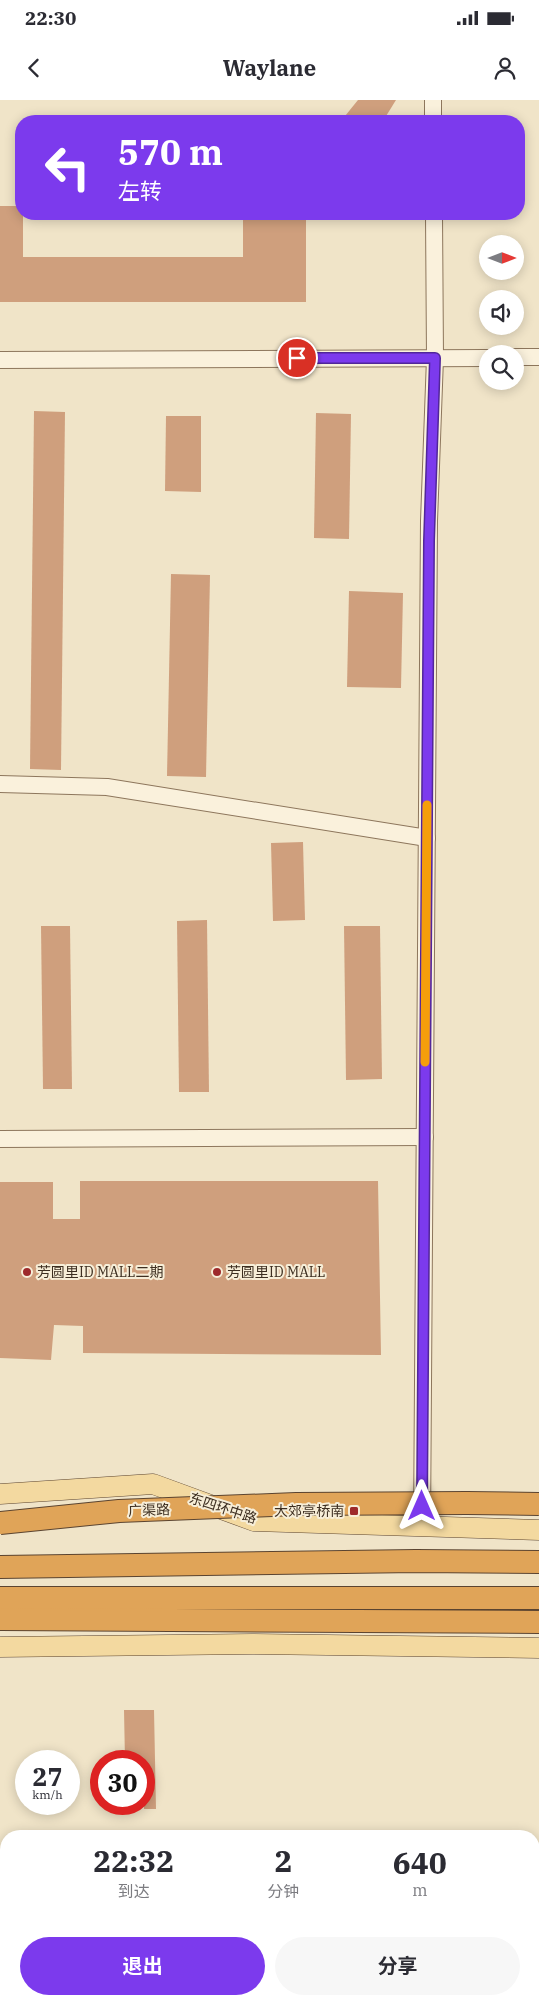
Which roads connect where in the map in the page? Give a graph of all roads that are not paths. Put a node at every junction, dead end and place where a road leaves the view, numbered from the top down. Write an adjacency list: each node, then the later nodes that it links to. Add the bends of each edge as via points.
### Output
1 (433, 100): 2 (street)
2 (433, 115)
3 (434, 220): 6 (street)
4 (524, 357): 5 (street)
5 (539, 357)
6 (435, 358): 7 (street); 8 (street); 10 (street, via 429,521)
7 (479, 358)
8 (0, 360)
9 (0, 784): 10 (street, via 107,787)
10 (427, 838): 11 (street)
11 (425, 1137): 12 (street); 16 (street)
12 (0, 1139)
13 (0, 1494): 16 (main road, 东四环中路, via 153,1484 254,1521)
14 (539, 1504): 15 (highway, 广渠路, bridge, via 296,1504 119,1511)
15 (0, 1523)
16 (422, 1526): 17 (main road, 东四环中路)
17 (539, 1530)
18 (539, 1562): 19 (highway)
19 (0, 1567)
20 (0, 1598): 21 (highway)
21 (539, 1598)
22 (0, 1619): 23 (highway)
23 (539, 1622)
24 (0, 1647): 25 (main road, via 252,1644)
25 (539, 1648)

